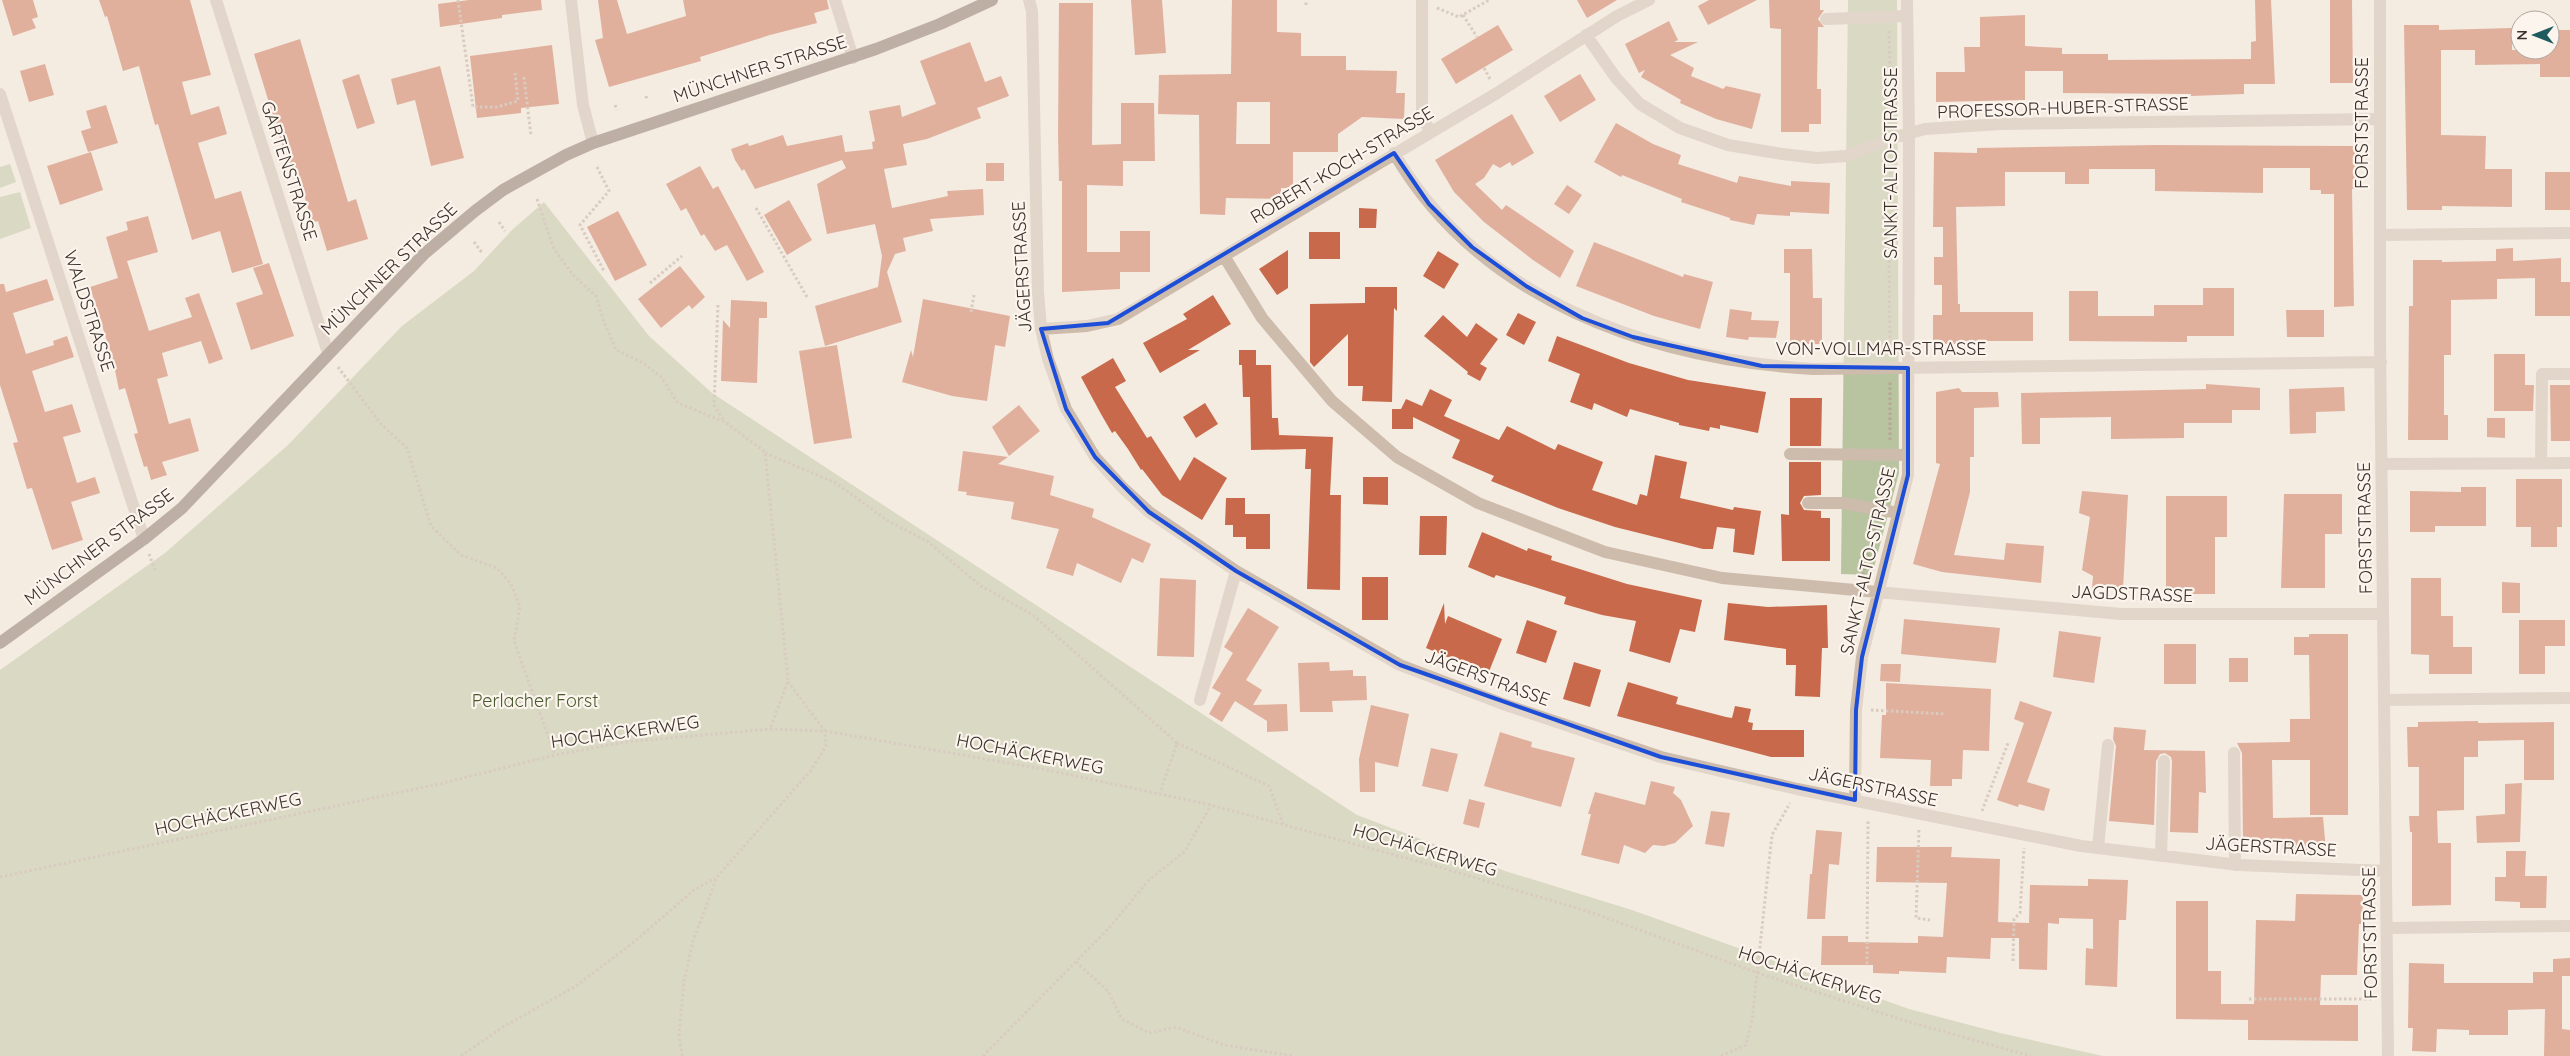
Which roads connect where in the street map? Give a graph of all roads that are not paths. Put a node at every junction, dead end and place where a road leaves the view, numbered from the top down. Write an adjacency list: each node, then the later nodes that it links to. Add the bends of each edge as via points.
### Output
1 (216, 0): 24 (street, GARTENSTRASSE)
2 (571, 0): 18 (street, via 583,106)
3 (835, 0): 13 (street)
4 (992, 0): 13 (main road, MÜNCHNER STRASSE)
5 (1029, 0): 23 (street, JÄGERSTRASSE, via 1032,11)
6 (1649, 0): 12 (street, ROBERT-KOCH-STRASSE)
7 (1907, 0): 10 (street, SANKT-ALTO-STRASSE)
8 (2380, 0): 15 (street, FORSTSTRASSE)
9 (1422, 3): 16 (street, via 1422,115)
10 (1907, 16): 11 (street); 17 (street, SANKT-ALTO-STRASSE)
11 (1826, 19)
12 (1586, 35): 16 (street, ROBERT-KOCH-STRASSE, via 1498,93); 17 (street, PROFESSOR-HUBER-STRASSE, via 1616,78 1640,104 1680,128 1728,145 1817,158 1846,156)
13 (853, 58): 18 (main road, MÜNCHNER STRASSE)
14 (0, 94): 35 (street, WALDSTRASSE)
15 (2380, 118): 17 (street, PROFESSOR-HUBER-STRASSE, via 2000,124 1925,129); 21 (street, FORSTSTRASSE)
16 (1430, 132): 19 (street, ROBERT-KOCH-STRASSE)
17 (1909, 134): 26 (street, SANKT-ALTO-STRASSE)
18 (593, 143): 24 (main road, MÜNCHNER STRASSE, via 521,179 475,211 424,254)
19 (1394, 152): 22 (street, ROBERT-KOCH-STRASSE); 26 (street, VON-VOLLMAR-STRASSE, via 1429,204 1472,247 1526,286 1582,318 1633,337 1705,356 1762,366)
20 (2570, 233): 21 (street)
21 (2380, 235): 25 (street, FORSTSTRASSE)
22 (1224, 256): 23 (street, ROBERT-KOCH-STRASSE, via 1118,319 1087,326); 37 (street, JAGDSTRASSE, via 1262,318 1332,401 1397,457 1478,503 1605,552 1639,560 1722,578)
23 (1041, 330): 36 (street, JÄGERSTRASSE, via 1052,374 1066,409 1095,457 1149,512)
24 (328, 353): 35 (main road, MÜNCHNER STRASSE, via 210,480)
25 (2381, 362): 26 (street, VON-VOLLMAR-STRASSE); 32 (street, FORSTSTRASSE)
26 (1908, 368): 29 (street, SANKT-ALTO-STRASSE)
27 (2570, 374): 30 (street, via 2542,374)
28 (1790, 454): 29 (street)
29 (1908, 455): 34 (street, SANKT-ALTO-STRASSE, via 1908,475)
30 (2541, 463): 31 (street); 32 (street)
31 (2570, 463)
32 (2382, 464): 38 (street, FORSTSTRASSE)
33 (1808, 503): 34 (street, via 1842,503)
34 (1899, 513): 37 (street, SANKT-ALTO-STRASSE)
35 (144, 539): 39 (main road, MÜNCHNER STRASSE)
36 (1236, 571): 41 (street); 46 (street, JÄGERSTRASSE, via 1400,665 1503,704 1661,757)
37 (1880, 591): 38 (street, JAGDSTRASSE, via 2121,614); 46 (street, SANKT-ALTO-STRASSE, via 1862,658 1856,710)
38 (2383, 614): 42 (street, FORSTSTRASSE)
39 (0, 643)
40 (2570, 698): 42 (street)
41 (1200, 700)
42 (2384, 700): 50 (street, FORSTSTRASSE)
43 (2108, 745): 47 (street)
44 (2234, 753): 49 (street)
45 (2164, 761): 48 (street)
46 (1855, 800): 47 (street, JÄGERSTRASSE)
47 (2098, 848): 48 (street, JÄGERSTRASSE)
48 (2161, 856): 49 (street, JÄGERSTRASSE)
49 (2235, 865): 50 (street, JÄGERSTRASSE)
50 (2386, 871): 52 (street, FORSTSTRASSE)
51 (2570, 926): 52 (street)
52 (2387, 928): 53 (street, FORSTSTRASSE)
53 (2388, 1056)

